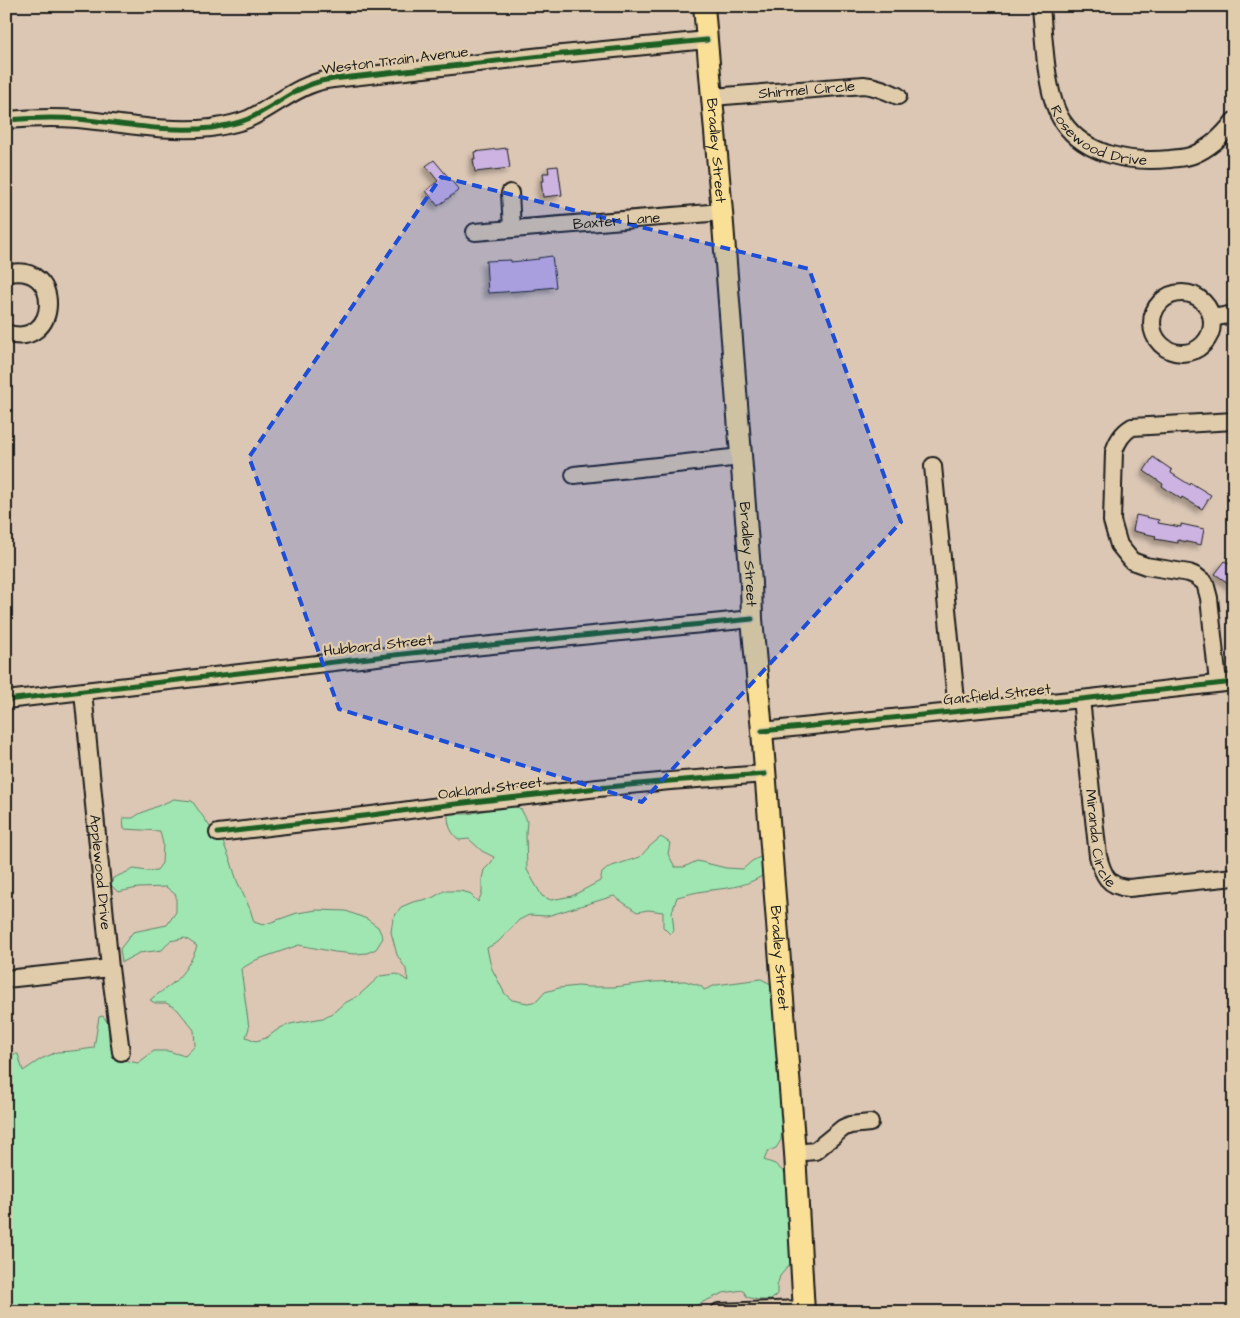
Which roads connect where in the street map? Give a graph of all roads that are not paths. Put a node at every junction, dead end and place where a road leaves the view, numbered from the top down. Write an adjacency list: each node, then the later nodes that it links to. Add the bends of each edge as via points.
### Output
1 (704, 6): 3 (main road, Bradley Street)
2 (1041, 6): 7 (street, Rosewood Drive, via 1049,82 1057,110 1072,133 1093,148 1116,156 1154,160 1192,156 1218,139)
3 (707, 40): 5 (main road, Bradley Street); 6 (street, Weston Train Avenue, via 333,78 303,88 247,119 212,128 168,129 77,119)
4 (898, 96): 5 (street, Shirmel Circle, via 864,84)
5 (712, 97): 9 (main road, Bradley Street)
6 (6, 120)
7 (1234, 122)
8 (510, 193): 10 (street)
9 (722, 212): 10 (street, Baxter Lane); 17 (main road, Bradley Street)
10 (512, 229): 11 (street, Baxter Lane)
11 (475, 232)
12 (6, 274): 15 (street, via 22,273 36,279 46,291 49,306 44,321 33,332 18,336)
13 (1234, 314): 14 (street)
14 (1212, 318)
15 (6, 334)
16 (1234, 421): 21 (street, via 1132,427 1121,436 1114,452 1112,521 1119,545 1132,561 1189,573 1205,583)
17 (741, 456): 19 (street); 20 (main road, Bradley Street)
18 (933, 466): 25 (street)
19 (574, 475)
20 (752, 618): 22 (street, Hubbard Street, via 412,653); 26 (main road, Bradley Street)
21 (1226, 682): 23 (street, Garfield Street)
22 (83, 692): 24 (street, Hubbard Street); 30 (street, Applewood Drive)
23 (1081, 699): 25 (street, Garfield Street); 29 (street, Miranda Circle, via 1098,856 1107,879 1118,887 1129,888)
24 (6, 700)
25 (957, 711): 26 (street, Garfield Street)
26 (762, 731): 27 (main road, Bradley Street)
27 (765, 774): 28 (street, Oakland Street, via 598,788); 34 (main road, Bradley Street)
28 (218, 833)
29 (1234, 877)
30 (110, 968): 31 (street); 32 (street, Applewood Drive)
31 (6, 979)
32 (121, 1052)
33 (870, 1123): 34 (street, via 843,1128 815,1151)
34 (795, 1153): 35 (main road, Bradley Street)
35 (804, 1310): 36 (street)
36 (719, 1312)

